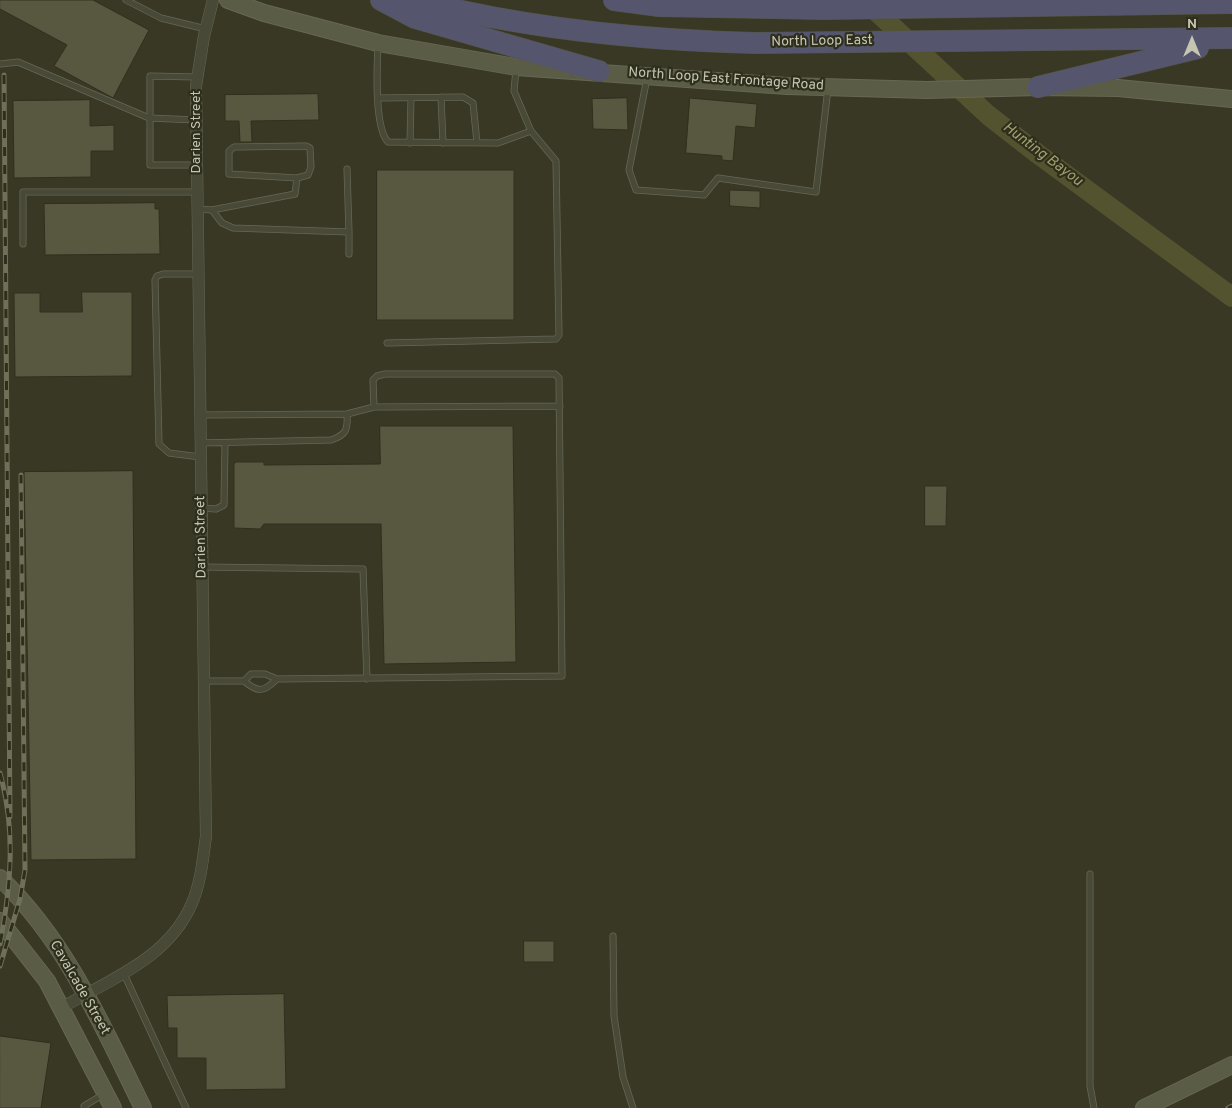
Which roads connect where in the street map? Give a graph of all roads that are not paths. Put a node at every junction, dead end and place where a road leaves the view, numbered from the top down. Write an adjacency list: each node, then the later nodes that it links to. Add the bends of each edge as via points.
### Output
1 (126, 0): 8 (lane, via 161,18)
2 (213, 0): 8 (street, Darien Street)
3 (228, 0): 10 (main road, North Loop East Frontage Road, via 264,13)
4 (381, 0): 13 (highway, via 430,23)
5 (415, 0): 9 (highway, North Loop East, via 544,26 671,40 756,43)
6 (614, 0): 7 (highway, via 659,6 825,9)
7 (1232, 3)
8 (206, 30): 15 (street, Darien Street)
9 (1232, 39): 17 (highway)
10 (378, 43): 12 (main road, North Loop East Frontage Road); 19 (lane)
11 (0, 64): 22 (lane, via 18,62)
12 (516, 67): 13 (main road, North Loop East Frontage Road); 24 (lane, via 514,91)
13 (599, 71): 14 (main road, North Loop East Frontage Road)
14 (647, 76): 16 (main road, North Loop East Frontage Road); 16 (lane, via 628,170 636,190 704,195 718,178 816,192)
15 (198, 77): 22 (lane, via 150,76); 23 (street, Darien Street)
16 (829, 87): 17 (main road, North Loop East Frontage Road, via 927,90)
17 (1038, 87): 21 (main road, North Loop East Frontage Road, via 1118,88)
18 (441, 97): 20 (lane); 26 (lane); 27 (lane, via 463,96 473,103)
19 (378, 98): 20 (lane); 25 (lane, via 383,137 388,142)
20 (411, 98): 25 (lane)
21 (1232, 99)
22 (149, 118): 23 (lane); 28 (lane, via 150,165)
23 (196, 120): 28 (street, Darien Street)
24 (531, 131): 27 (lane, via 498,143); 38 (lane, via 556,161 559,335 556,339)
25 (410, 143): 26 (lane)
26 (443, 143): 27 (lane)
27 (477, 143)
28 (197, 165): 31 (street, Darien Street)
29 (347, 169): 34 (lane)
30 (297, 178): 30 (lane, via 308,175 311,167 310,148 306,146 234,147 229,151 229,174 233,176); 33 (lane, via 295,194)
31 (197, 192): 32 (street, Darien Street); 35 (lane, via 22,192)
32 (197, 209): 33 (lane); 37 (street, Darien Street)
33 (212, 210): 34 (lane, via 222,223 233,228)
34 (348, 232): 36 (lane)
35 (22, 244)
36 (349, 254)
37 (198, 274): 42 (street, Darien Street); 45 (lane, via 163,274 155,280 159,444 168,453)
38 (387, 343)
39 (560, 406): 40 (lane); 40 (lane, via 559,378 555,374 385,374 373,380); 49 (lane, via 562,676)
40 (374, 407): 41 (lane)
41 (347, 414): 42 (lane); 43 (lane, via 346,431 331,440)
42 (200, 415): 44 (street, Darien Street)
43 (225, 443): 44 (lane); 46 (lane, via 224,505)
44 (200, 444): 45 (street, Darien Street)
45 (200, 457): 46 (street, Darien Street)
46 (201, 508): 47 (street, Darien Street)
47 (202, 567): 49 (lane, via 363,569); 50 (street, Darien Street)
48 (277, 679): 49 (lane); 51 (lane, via 265,674 251,674); 51 (lane, via 267,689 259,690)
49 (367, 679)
50 (204, 681): 51 (lane); 56 (street, Darien Street, via 206,836 200,876 181,926 165,944)
51 (244, 681)
52 (1090, 874): 66 (lane, via 1090,1086)
53 (0, 878): 57 (main road, Cavalcade Street, via 32,912 64,954)
54 (0, 921): 58 (main road, Cavalcade Street, via 30,956)
55 (613, 936): 65 (lane, via 614,1016 624,1077)
56 (124, 974): 57 (street, Darien Street); 64 (lane)
57 (86, 993): 58 (street, Darien Street); 63 (main road, Cavalcade Street)
58 (63, 1007): 60 (main road, Cavalcade Street)
59 (1232, 1065): 67 (main road)
60 (106, 1093): 61 (lane); 62 (main road, Cavalcade Street)
61 (85, 1108)
62 (114, 1108)
63 (143, 1108)
64 (186, 1108)
65 (633, 1108)
66 (1094, 1108)
67 (1144, 1108)

